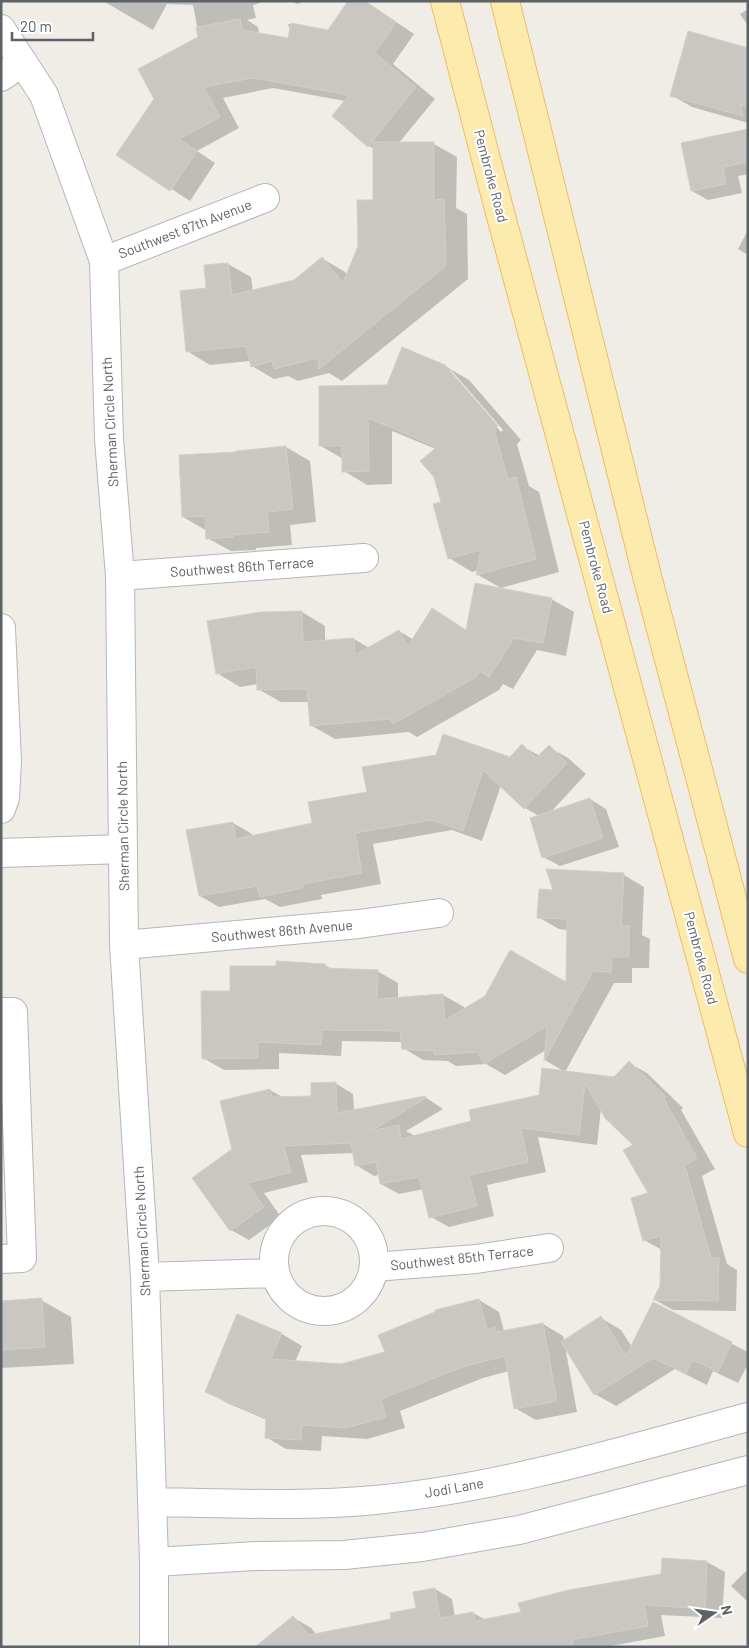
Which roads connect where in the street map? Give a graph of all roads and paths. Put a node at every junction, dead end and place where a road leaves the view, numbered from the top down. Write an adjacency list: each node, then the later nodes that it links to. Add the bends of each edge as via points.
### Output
1 (445, 1): 17 (main road, Pembroke Road)
2 (505, 1): 15 (main road, via 647,576)
3 (7, 52): 5 (street, Sherman Circle North, via 44,95)
4 (265, 198): 5 (street, Southwest 87th Avenue)
5 (104, 261): 7 (street, Sherman Circle North, via 109,439)
6 (364, 558): 7 (street, Southwest 86th Terrace)
7 (120, 576): 11 (street, Sherman Circle North)
8 (1, 628): 9 (street)
9 (3, 731): 10 (street, via 7,762 5,798)
10 (1, 809)
11 (123, 849): 12 (street); 14 (street, Sherman Circle North)
12 (1, 853)
13 (439, 913): 14 (street, Southwest 86th Avenue, via 359,924)
14 (124, 944): 22 (street, Sherman Circle North)
15 (748, 959)
16 (1, 1012): 19 (street, via 13,1012 22,1258)
17 (748, 1133)
18 (549, 1248): 20 (street, Southwest 85th Terrace, via 476,1259)
19 (1, 1259)
20 (374, 1267): 21 (street, Southwest 85th Terrace, via 366,1290 354,1302 339,1310 322,1312 306,1309 292,1300 281,1288); 21 (street, Southwest 85th Terrace, via 370,1240 361,1226 347,1215 331,1210 314,1211 286,1227 273,1257)
21 (275, 1273): 22 (street)
22 (145, 1276): 25 (street, Sherman Circle North)
23 (748, 1417): 25 (street, Jodi Lane, via 558,1468 453,1490 308,1505)
24 (748, 1470): 26 (street, via 519,1530 422,1547 344,1555)
25 (152, 1502): 26 (street, Sherman Circle North)
26 (154, 1562): 27 (street, Sherman Circle North)
27 (154, 1647)

